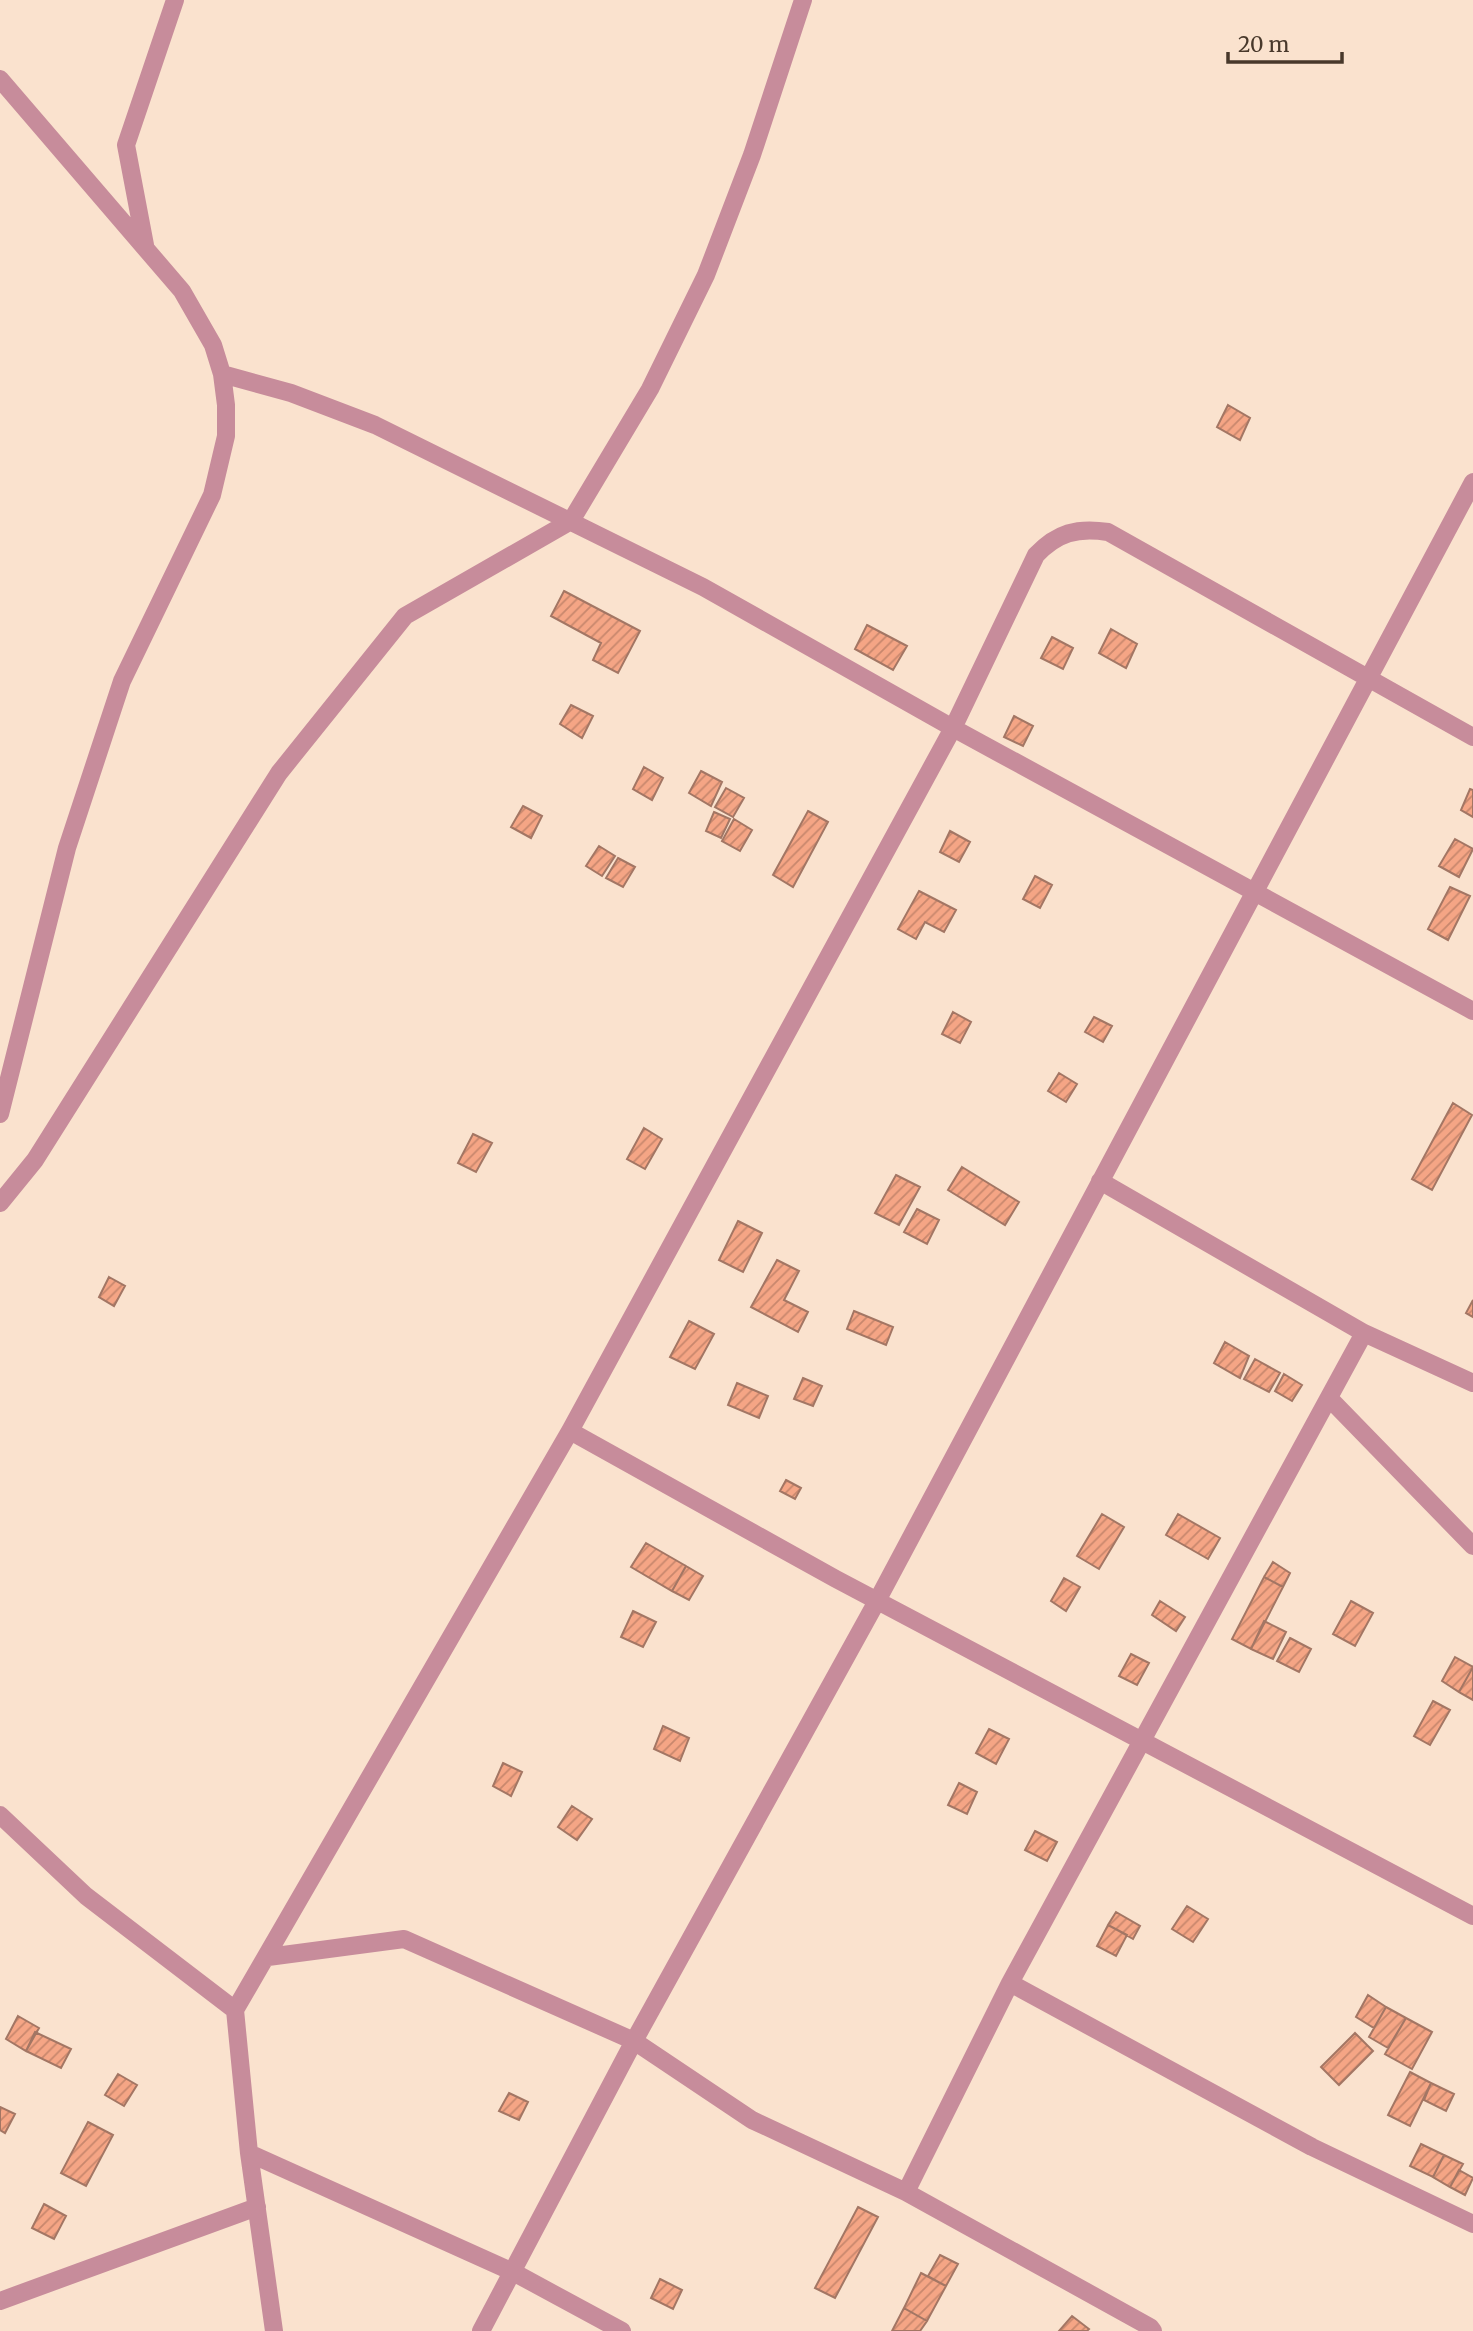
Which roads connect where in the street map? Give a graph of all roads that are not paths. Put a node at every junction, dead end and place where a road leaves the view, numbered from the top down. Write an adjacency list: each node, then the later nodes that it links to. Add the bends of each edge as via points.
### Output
1 (175, 0): 4 (street, via 126,145)
2 (803, 0): 7 (street, via 706,275 650,389)
3 (0, 79): 4 (street)
4 (146, 249): 5 (street, via 200,317)
5 (222, 374): 7 (street, via 355,417); 13 (street, via 226,436 221,466 212,495 122,681 67,848)
6 (1473, 481): 8 (street)
7 (571, 522): 9 (street, via 703,587); 15 (street, via 405,617 279,773 35,1160)
8 (1367, 680): 9 (street, via 1108,532 1068,531 1050,540 1036,555); 10 (street); 11 (street)
9 (953, 728): 11 (street); 19 (street)
10 (1473, 737)
11 (1254, 891): 12 (street); 14 (street)
12 (1473, 1012)
13 (0, 1114)
14 (1100, 1181): 16 (street); 21 (street)
15 (0, 1203)
16 (1364, 1333): 17 (street); 18 (street)
17 (1473, 1384)
18 (1329, 1398): 20 (street); 22 (street)
19 (570, 1431): 21 (street); 25 (street)
20 (1473, 1546)
21 (877, 1601): 22 (street); 28 (street)
22 (1143, 1744): 24 (street); 26 (street)
23 (0, 1815): 27 (street, via 86,1896)
24 (1473, 1916)
25 (268, 1957): 27 (street); 28 (street, via 404,1939)
26 (1010, 1983): 30 (street); 32 (street, via 1312,2147)
27 (235, 2010): 29 (street)
28 (634, 2041): 30 (street, via 752,2120); 33 (street)
29 (249, 2153): 31 (street); 33 (street)
30 (906, 2192): 38 (street)
31 (257, 2207): 34 (street); 35 (street)
32 (1473, 2224)
33 (513, 2272): 36 (street); 37 (street)
34 (0, 2301)
35 (274, 2331)
36 (481, 2331)
37 (622, 2331)
38 (1153, 2331)

